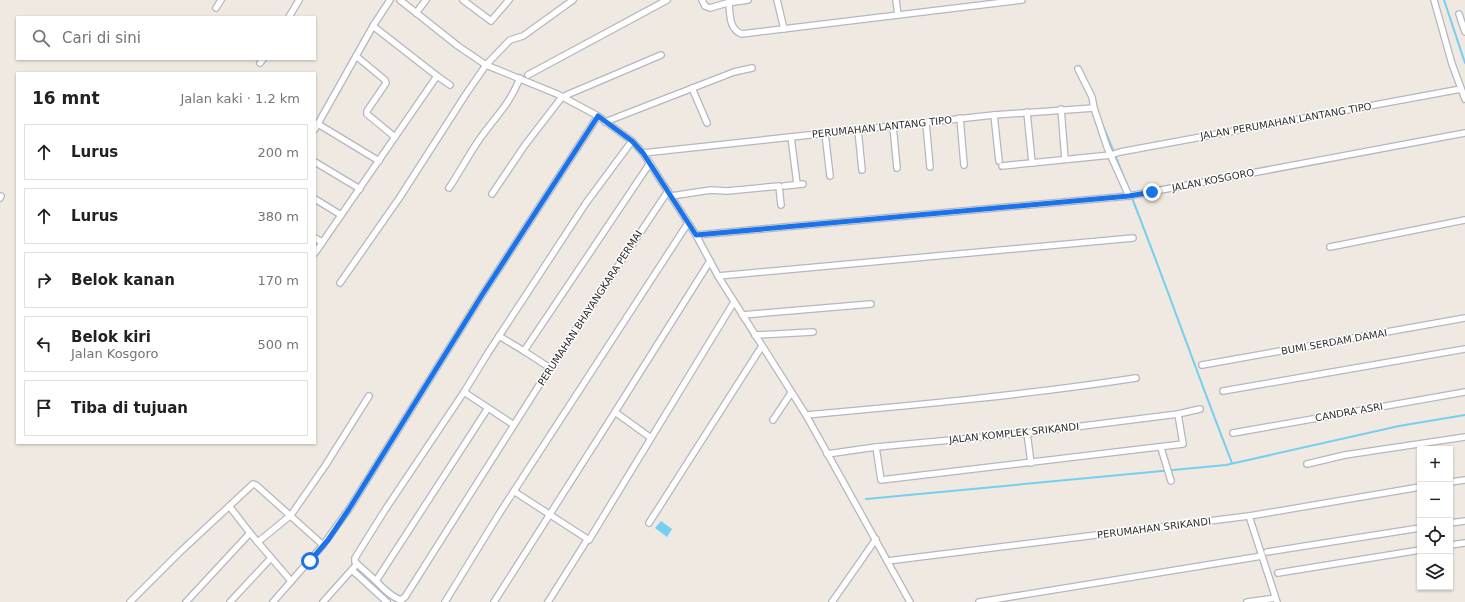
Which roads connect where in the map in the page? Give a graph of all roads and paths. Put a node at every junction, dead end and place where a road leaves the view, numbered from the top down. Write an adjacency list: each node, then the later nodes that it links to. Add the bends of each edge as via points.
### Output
1 (221, 0): 17 (street)
2 (299, 0): 21 (street)
3 (390, 0): 22 (street)
4 (400, 0): 18 (street)
5 (426, 0): 18 (street)
6 (465, 0): 7 (street, via 491,21)
7 (509, 0)
8 (573, 0): 27 (street, via 523,36 510,40)
9 (667, 0): 30 (street)
10 (702, 0): 16 (street, via 710,8)
11 (748, 0): 16 (street)
12 (778, 0): 23 (street)
13 (896, 0): 20 (street)
14 (1022, 0): 20 (street)
15 (1434, 0): 35 (street)
16 (729, 3): 23 (street, via 732,26 738,33)
17 (216, 8)
18 (416, 13): 27 (street)
19 (1459, 14): 24 (street)
20 (898, 15): 23 (street)
21 (290, 16)
22 (373, 26): 26 (street); 31 (street)
23 (784, 29)
24 (1465, 32)
25 (661, 55): 36 (street)
26 (356, 56): 47 (street); 52 (street, via 385,80 386,83 367,114)
27 (486, 65): 32 (street); 88 (street)
28 (752, 68): 34 (street)
29 (1078, 69): 38 (street, via 1091,94)
30 (528, 75)
31 (437, 76): 33 (street); 52 (street)
32 (520, 78): 36 (street); 70 (street, via 506,105)
33 (450, 85)
34 (692, 88): 44 (street); 46 (street)
35 (1461, 89): 37 (street); 56 (street, JALAN PERUMAHAN LANTANG TIPO)
36 (562, 97): 42 (street); 73 (street)
37 (1465, 99)
38 (1094, 108): 39 (street, PERUMAHAN LANTANG TIPO); 56 (street)
39 (1061, 109): 40 (street, PERUMAHAN LANTANG TIPO); 57 (street)
40 (1027, 112): 41 (street, PERUMAHAN LANTANG TIPO); 61 (street)
41 (994, 114): 43 (street, PERUMAHAN LANTANG TIPO); 61 (street, JALAN PERUMAHAN LANTANG TIPO, via 1001,163)
42 (598, 116): 44 (street); 140 (street)
43 (960, 118): 45 (street, PERUMAHAN LANTANG TIPO); 62 (street)
44 (605, 122): 54 (street)
45 (926, 122): 48 (street, PERUMAHAN LANTANG TIPO); 63 (street)
46 (707, 124)
47 (316, 126): 58 (street)
48 (893, 126): 49 (street, PERUMAHAN LANTANG TIPO); 64 (street)
49 (858, 130): 50 (street, PERUMAHAN LANTANG TIPO); 65 (street)
50 (825, 133): 53 (street, PERUMAHAN LANTANG TIPO); 66 (street)
51 (1465, 133): 74 (street, JALAN KOSGORO)
52 (395, 137): 58 (street)
53 (791, 137): 55 (street, PERUMAHAN LANTANG TIPO); 67 (street)
54 (632, 141): 55 (street); 95 (street, via 586,202)
55 (643, 153): 60 (street)
56 (1111, 155): 57 (street, JALAN PERUMAHAN LANTANG TIPO); 74 (street)
57 (1065, 159): 61 (street, JALAN PERUMAHAN LANTANG TIPO)
58 (379, 160): 71 (street)
59 (316, 163): 71 (street)
60 (650, 163): 72 (street); 98 (street)
61 (1032, 163)
62 (964, 165)
63 (930, 167)
64 (897, 168)
65 (862, 170)
66 (830, 176)
67 (796, 184): 68 (street); 69 (street)
68 (803, 184)
69 (784, 186)
70 (449, 188)
71 (360, 189): 77 (street)
72 (669, 193): 76 (street, via 779,186); 79 (street); 100 (street, PERUMAHAN BHAYANGKARA PERMAI)
73 (492, 194)
74 (1129, 196): 80 (street, JALAN KOSGORO)
75 (316, 200): 77 (street)
76 (781, 205)
77 (341, 215): 83 (street)
78 (1465, 220): 84 (street)
79 (688, 223): 80 (street); 127 (street)
80 (696, 235): 86 (street)
81 (1133, 238): 87 (street)
82 (316, 239): 83 (street)
83 (322, 242): 85 (street)
84 (1330, 247)
85 (316, 251)
86 (710, 261): 87 (street); 109 (street)
87 (718, 276): 89 (street)
88 (340, 283)
89 (734, 302): 91 (street); 117 (street)
90 (871, 304): 91 (street)
91 (742, 315): 94 (street)
92 (1465, 318): 99 (street, BUMI SERDAM DAMAI)
93 (813, 332): 94 (street)
94 (755, 335): 96 (street)
95 (499, 336): 98 (street); 103 (street)
96 (762, 346): 105 (street); 133 (street)
97 (1465, 349): 102 (street)
98 (524, 351): 100 (street)
99 (1202, 366)
100 (550, 368): 113 (street, PERUMAHAN BHAYANGKARA PERMAI)
101 (1136, 378): 111 (street, via 1062,389)
102 (1223, 391)
103 (464, 392): 107 (street); 147 (street, via 354,559)
104 (1465, 392): 114 (street, CANDRA ASRI)
105 (790, 393): 111 (street); 112 (street)
106 (369, 396): 129 (street)
107 (488, 408): 113 (street); 150 (street)
108 (1200, 409): 110 (street, JALAN KOMPLEK SRIKANDI)
109 (615, 412): 117 (street); 130 (street)
110 (1178, 414): 115 (street, JALAN KOMPLEK SRIKANDI); 119 (street, via 1183,444)
111 (806, 415): 120 (street)
112 (773, 420)
113 (514, 425): 150 (street, PERUMAHAN BHAYANGKARA PERMAI, via 403,599 398,600)
114 (1233, 433)
115 (1027, 434): 118 (street, JALAN KOMPLEK SRIKANDI); 121 (street)
116 (1465, 437): 122 (street, via 1345,455)
117 (651, 438): 138 (street)
118 (876, 447): 120 (street, JALAN KOMPLEK SRIKANDI); 121 (street, via 882,480)
119 (1161, 448): 121 (street); 124 (street)
120 (827, 454): 137 (street)
121 (1031, 463)
122 (1307, 464)
123 (1465, 480): 125 (street)
124 (1171, 482)
125 (1453, 482)
126 (1417, 488): 131 (street, PERUMAHAN SRIKANDI)
127 (515, 492): 130 (street); 158 (street)
128 (230, 507): 129 (street, via 254,484); 136 (street); 152 (street)
129 (292, 514): 139 (street); 140 (street)
130 (550, 515): 138 (street); 159 (street)
131 (1249, 516): 144 (street); 146 (street, PERUMAHAN SRIKANDI)
132 (1465, 521): 134 (street)
133 (650, 523)
134 (1453, 523)
135 (1417, 529): 144 (street)
136 (250, 533): 139 (street); 153 (street)
137 (876, 539): 146 (street); 161 (street)
138 (587, 540): 160 (street)
139 (258, 542): 145 (street)
140 (326, 543): 149 (street)
141 (1465, 543): 142 (street)
142 (1453, 545)
143 (1417, 550): 148 (street)
144 (1265, 554): 151 (street); 163 (street)
145 (271, 558): 149 (street); 154 (street)
146 (888, 561): 162 (street)
147 (354, 567): 150 (street); 156 (street); 157 (street)
148 (1278, 573)
149 (291, 581): 155 (street)
150 (376, 581)
151 (1276, 600): 164 (street)
152 (130, 602)
153 (186, 602)
154 (230, 602)
155 (273, 602)
156 (323, 602)
157 (387, 602)
158 (445, 602)
159 (494, 602)
160 (548, 602)
161 (832, 602)
162 (910, 602)
163 (979, 602)
164 (1247, 602)

